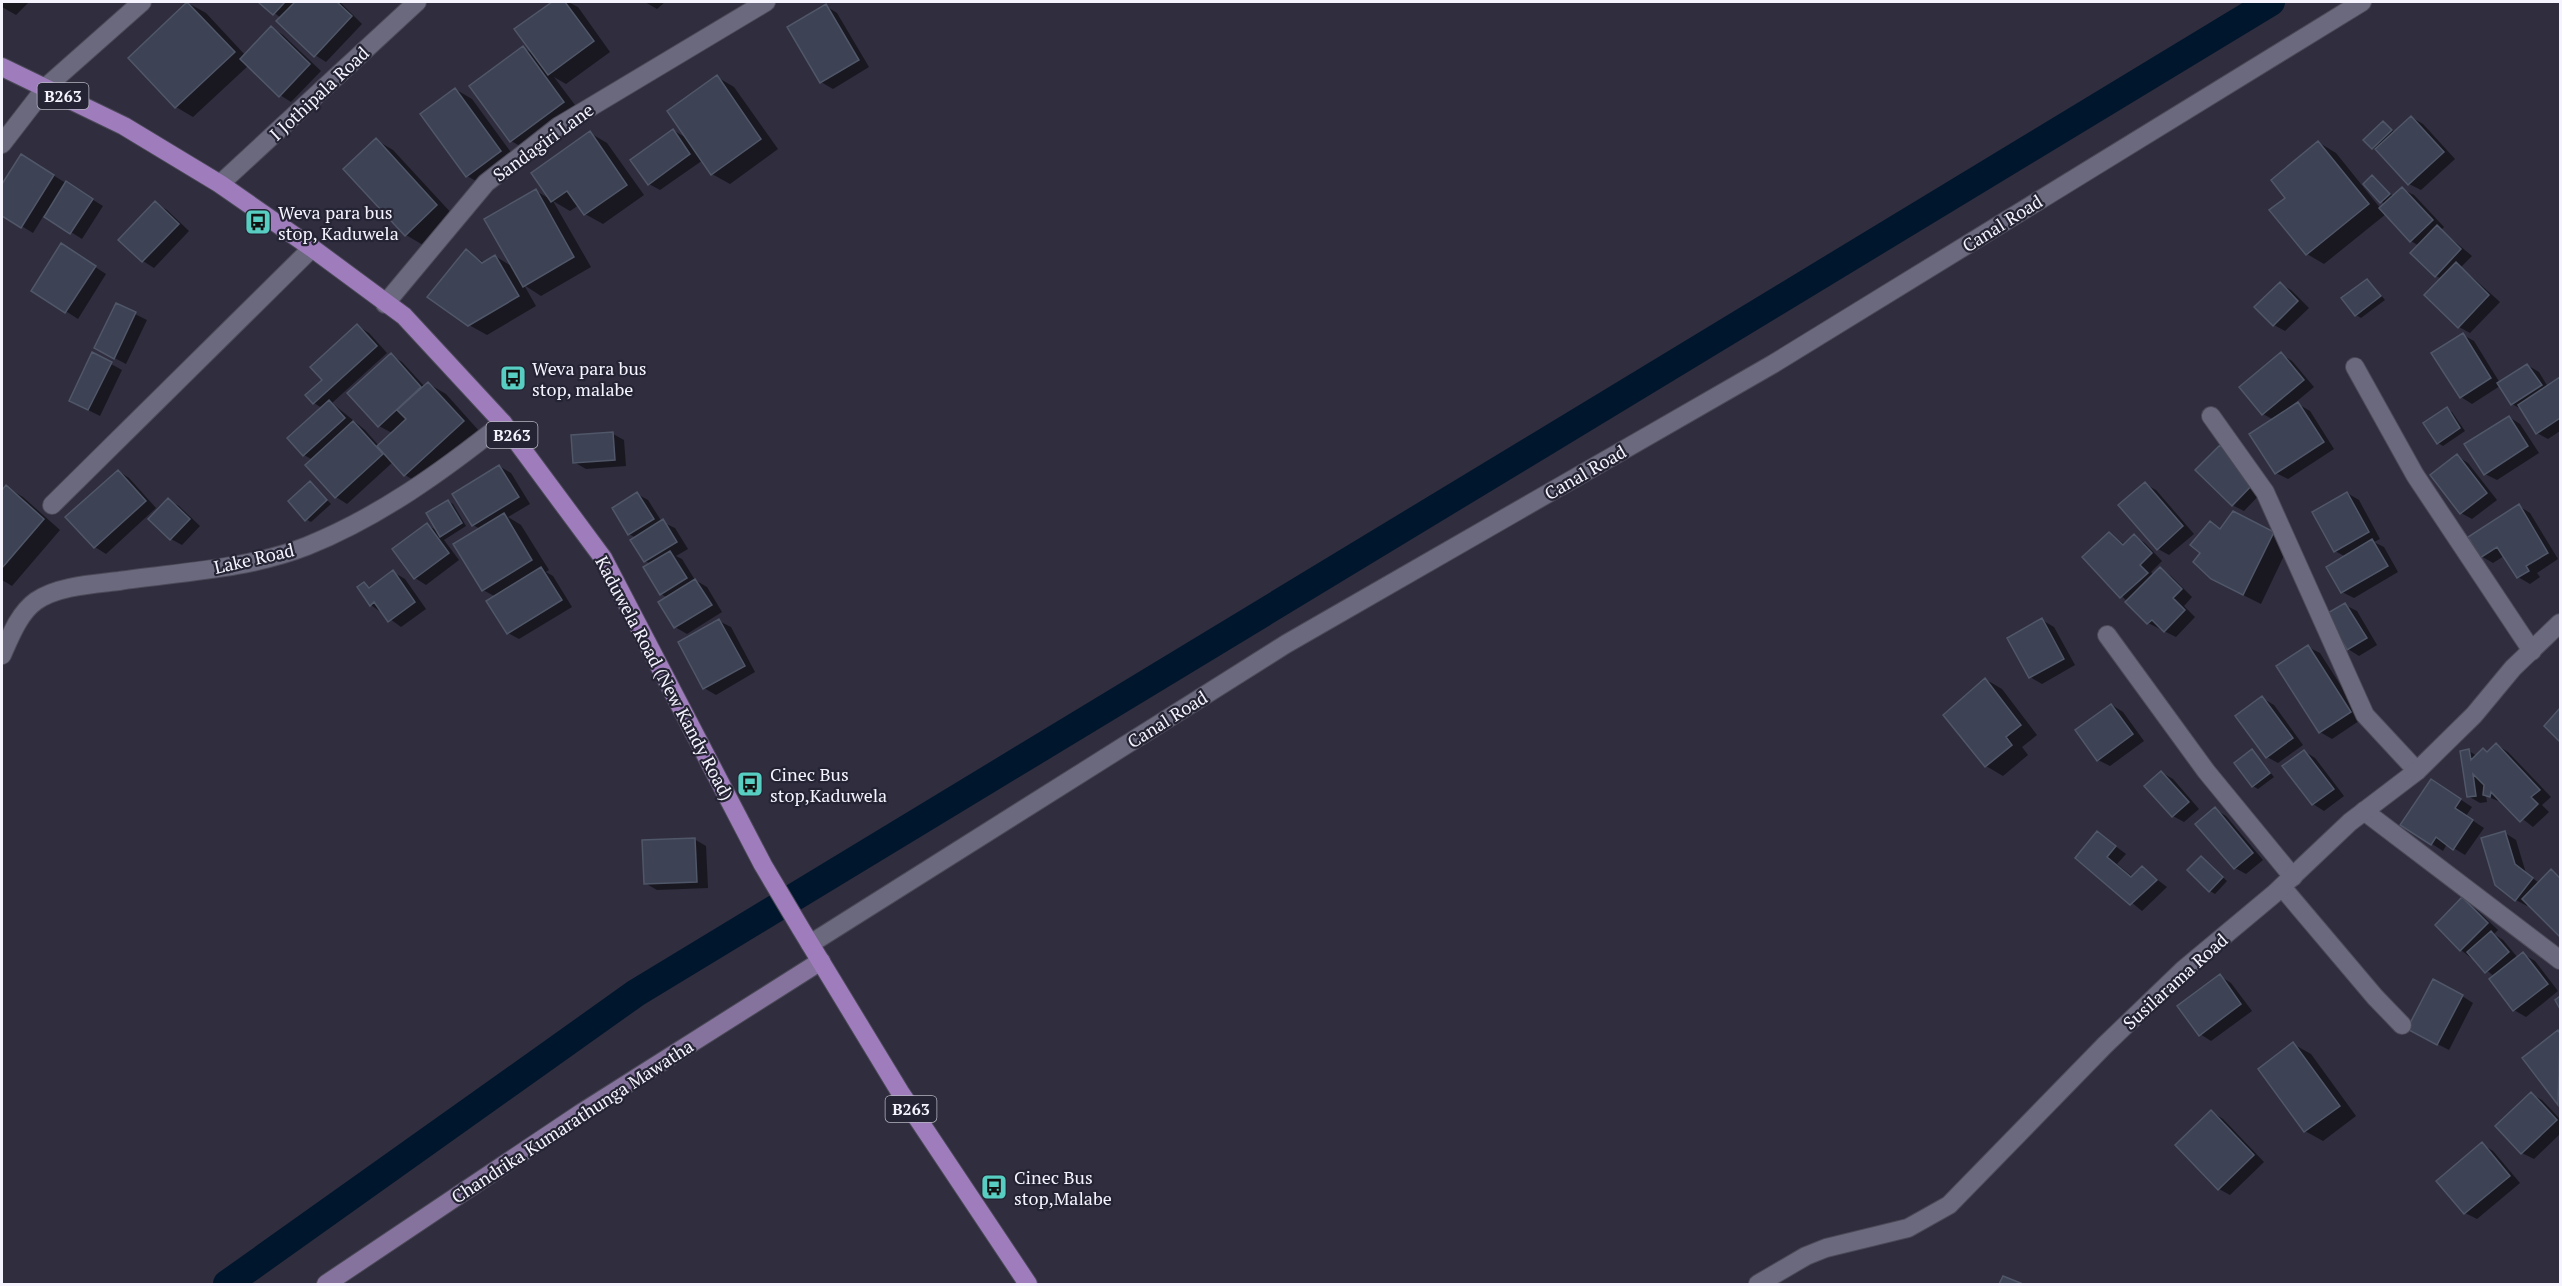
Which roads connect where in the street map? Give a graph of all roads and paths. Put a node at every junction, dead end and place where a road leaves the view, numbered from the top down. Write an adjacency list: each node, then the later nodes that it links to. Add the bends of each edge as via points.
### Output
1 (142, 2): 6 (street)
2 (417, 2): 8 (street, I Jothipala Road)
3 (766, 2): 10 (street, Sandagiri Lane, via 558,126 486,183)
4 (2362, 2): 22 (street, Canal Road, via 1773,364 1286,644)
5 (2, 67): 6 (main road, Kaduwela Road (New Kandy Road) / B263)
6 (46, 87): 7 (street); 8 (main road, Kaduwela Road (New Kandy Road) / B263, via 124,126)
7 (2, 144)
8 (220, 184): 9 (main road, Kaduwela Road (New Kandy Road) / B263)
9 (312, 248): 10 (main road, Kaduwela Road (New Kandy Road) / B263); 14 (street)
10 (385, 304): 13 (main road, Kaduwela Road (New Kandy Road) / B263, via 404,316)
11 (2355, 368): 17 (street, via 2415,475)
12 (2211, 416): 19 (street, via 2265,492 2365,715)
13 (503, 423): 18 (street, Lake Road, via 438,475 360,521 306,546 204,570 89,585 36,601 20,619); 22 (main road, Kaduwela Road (New Kandy Road) / B263, via 603,558 763,865)
14 (52, 505)
15 (2560, 623): 17 (street, Susilarama Road)
16 (2107, 635): 21 (street)
17 (2532, 651): 19 (street, Susilarama Road)
18 (2, 655)
19 (2417, 771): 20 (street, Susilarama Road)
20 (2364, 811): 21 (street, Susilarama Road); 23 (street)
21 (2288, 882): 25 (street, via 2374,998); 28 (street, Susilarama Road, via 2168,985 1949,1204 1908,1228 1806,1256)
22 (805, 937): 24 (main road, Kaduwela Road (New Kandy Road) / B263)
23 (2560, 960)
24 (821, 961): 26 (main road, Chandrika Kumarathunga Mawatha, via 581,1113); 27 (main road, Kaduwela Road (New Kandy Road) / B263, via 900,1092)
25 (2402, 1025)
26 (326, 1284)
27 (1028, 1284)
28 (1758, 1284)

